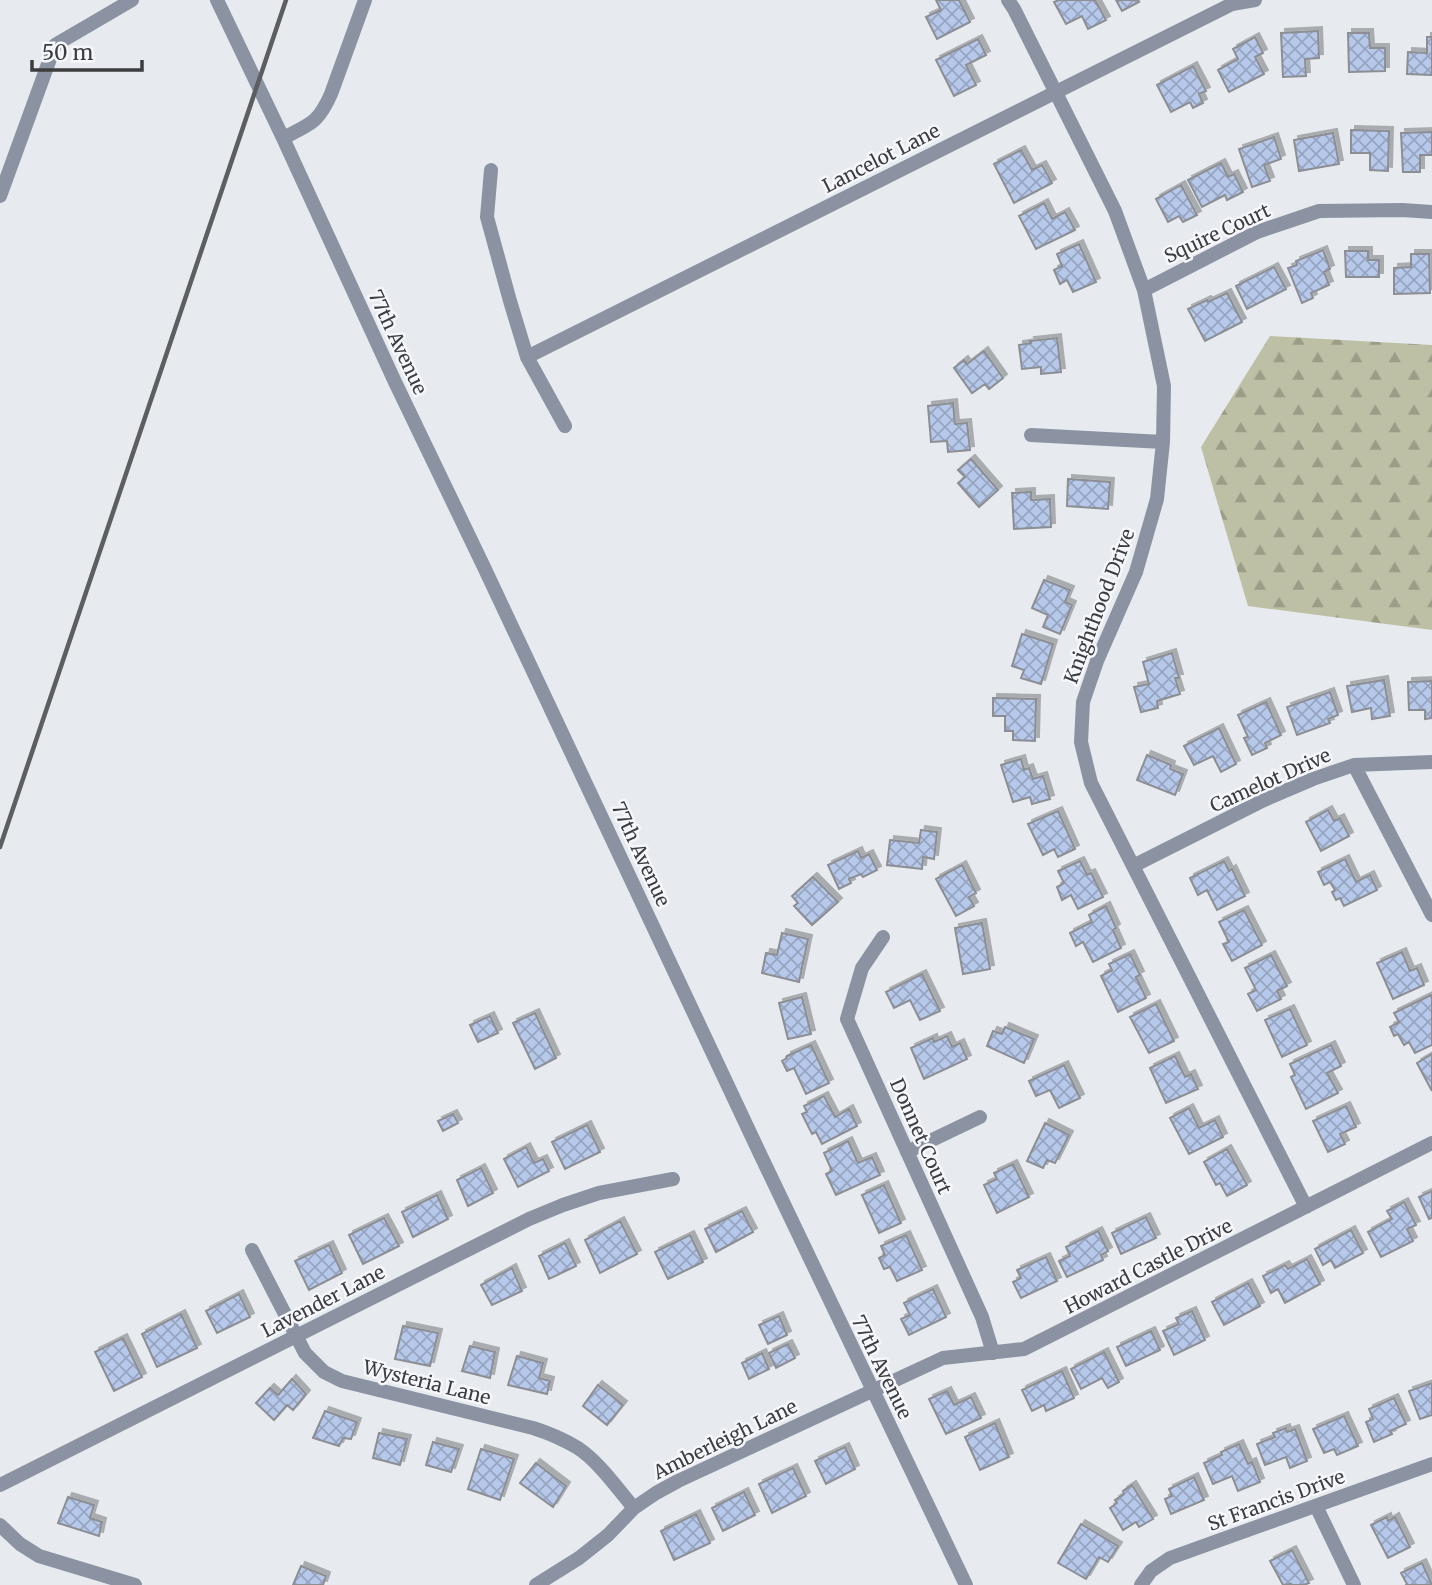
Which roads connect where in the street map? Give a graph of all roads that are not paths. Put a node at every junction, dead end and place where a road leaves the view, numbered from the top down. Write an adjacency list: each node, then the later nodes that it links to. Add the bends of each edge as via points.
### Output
1 (132, 0): 9 (street, via 55,45)
2 (217, 0): 7 (street, 77th Avenue)
3 (365, 0): 7 (street, via 325,108 311,124)
4 (1008, 0): 6 (street, Knighthood Drive)
5 (1255, 0): 6 (street, Lancelot Lane, via 1231,4)
6 (1055, 93): 11 (street, Knighthood Drive, via 1115,211); 12 (street, Lancelot Lane)
7 (283, 138): 29 (street, 77th Avenue)
8 (491, 170): 12 (street, via 487,217)
9 (0, 196)
10 (1432, 212): 11 (street, Squire Court, via 1319,211 1257,232)
11 (1144, 289): 15 (street, Knighthood Drive, via 1164,386)
12 (527, 357): 13 (street)
13 (565, 426)
14 (1031, 435): 15 (street)
15 (1163, 442): 18 (street, Knighthood Drive, via 1157,499 1136,572 1083,702 1081,742 1091,783)
16 (1432, 762): 17 (street, Camelot Drive)
17 (1354, 765): 18 (street, Camelot Drive, via 1264,800); 19 (street)
18 (1133, 866): 25 (street, Knighthood Drive)
19 (1432, 915)
20 (883, 937): 23 (street, Donnet Court, via 862,968 848,1019)
21 (980, 1117): 23 (street)
22 (1432, 1143): 25 (street, Howard Castle Drive)
23 (907, 1152): 28 (street, Donnet Court, via 982,1317)
24 (673, 1179): 27 (street, Lavender Lane, via 599,1193 529,1219)
25 (1306, 1208): 28 (street, Howard Castle Drive, via 1024,1349)
26 (252, 1250): 27 (street, Wysteria Lane)
27 (296, 1336): 31 (street, Lavender Lane); 33 (street, Wysteria Lane, via 324,1373 342,1381 554,1435 580,1449)
28 (993, 1353): 29 (street, Howard Castle Drive, via 943,1358)
29 (872, 1391): 33 (street, Amberleigh Lane, via 678,1480); 37 (street, 77th Avenue)
30 (1432, 1464): 32 (street, St Francis Drive)
31 (0, 1485)
32 (1316, 1506): 38 (street, St Francis Drive, via 1170,1558); 39 (street)
33 (634, 1508): 36 (street, Amberleigh Lane, via 579,1558)
34 (0, 1525): 35 (street, via 39,1556)
35 (135, 1585)
36 (536, 1585)
37 (966, 1585)
38 (1141, 1585)
39 (1354, 1585)

